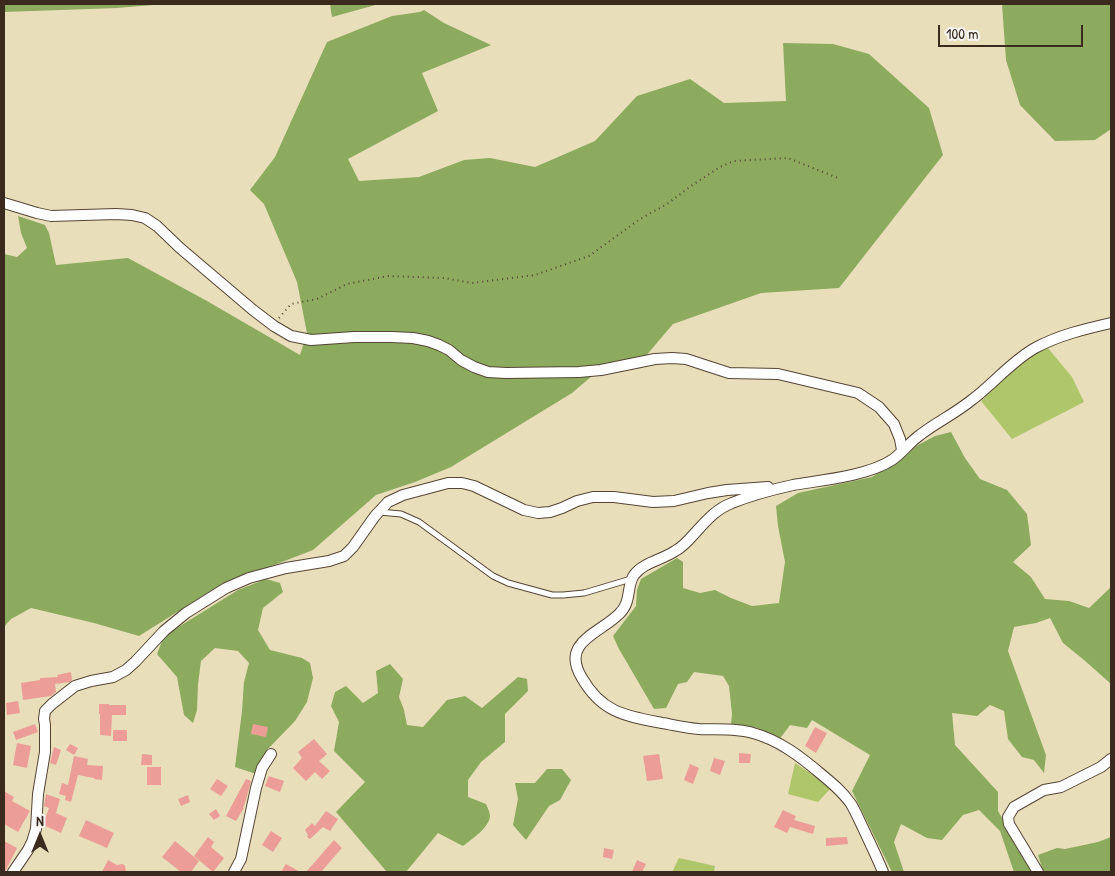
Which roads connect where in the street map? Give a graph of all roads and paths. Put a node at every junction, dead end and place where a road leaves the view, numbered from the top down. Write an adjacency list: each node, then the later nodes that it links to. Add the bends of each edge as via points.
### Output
1 (838, 178): 4 (path, via 788,158 734,161 640,219 589,256 535,275 472,283 444,278 388,276 348,284 317,299 291,304)
2 (4, 203): 4 (street, via 51,216 116,214 145,218)
3 (1111, 323): 5 (street, via 1050,340 1032,350 972,400)
4 (274, 326): 5 (street, via 291,336 311,340 392,337 428,341 488,372 579,372 672,358 686,359 729,373 778,374 858,393 879,407 894,424)
5 (902, 450): 6 (street, via 892,460 874,468)
6 (779, 488): 7 (street, via 727,490 674,501 593,497 550,512 538,512 524,510 474,486 448,483 403,495 388,502); 8 (street, via 731,503 716,512 685,545 639,570)
7 (378, 512): 8 (lane, via 401,514 419,522 493,576 552,595 584,593); 11 (street, via 344,556 248,578 226,588 164,631 126,670 74,686 52,704 45,711 45,752 36,829 28,850)
8 (631, 579): 13 (street, via 628,601 622,612 585,639 575,657 581,677 593,696 625,716 692,728 750,732 781,745 803,759 845,797 853,807)
9 (270, 754): 12 (street, via 258,781 241,859)
10 (1111, 759): 14 (street, via 1061,787 1044,790 1014,807 1008,817 1009,824)
11 (13, 872)
12 (234, 872)
13 (883, 872)
14 (1038, 872)

